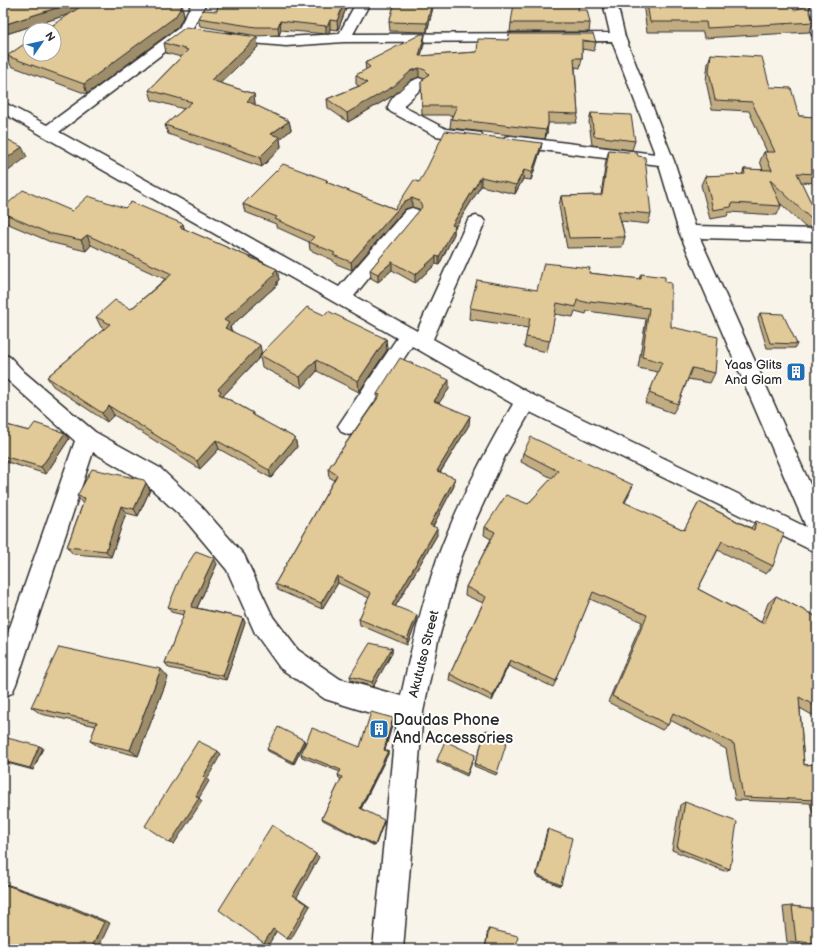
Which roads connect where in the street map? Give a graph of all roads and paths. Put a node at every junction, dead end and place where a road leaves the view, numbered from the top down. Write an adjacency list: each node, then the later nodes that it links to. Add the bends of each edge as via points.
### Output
1 (199, 3): 11 (street, via 192,32)
2 (363, 3): 8 (street)
3 (610, 3): 7 (street)
4 (817, 9): 5 (street, via 813,19)
5 (817, 32)
6 (214, 35): 8 (street, via 257,41 296,42)
7 (618, 37): 8 (street); 12 (street)
8 (344, 38)
9 (419, 83): 12 (street, via 396,104 396,109 442,132)
10 (3, 107): 11 (street)
11 (49, 131): 17 (street)
12 (666, 161): 15 (street)
13 (412, 214): 17 (street)
14 (476, 222): 18 (street)
15 (688, 232): 16 (street); 23 (street)
16 (817, 235)
17 (342, 297): 18 (street)
18 (416, 339): 20 (street); 21 (street)
19 (3, 362): 22 (street, via 17,378)
20 (526, 401): 24 (street); 26 (street, Akututso Street, via 497,450 449,559 426,641)
21 (348, 426)
22 (88, 438): 25 (street); 26 (street, via 152,475 194,514 236,563 264,624 289,659 334,690)
23 (817, 525)
24 (817, 543)
25 (3, 684)
26 (410, 712): 27 (street, Akututso Street)
27 (388, 949)

